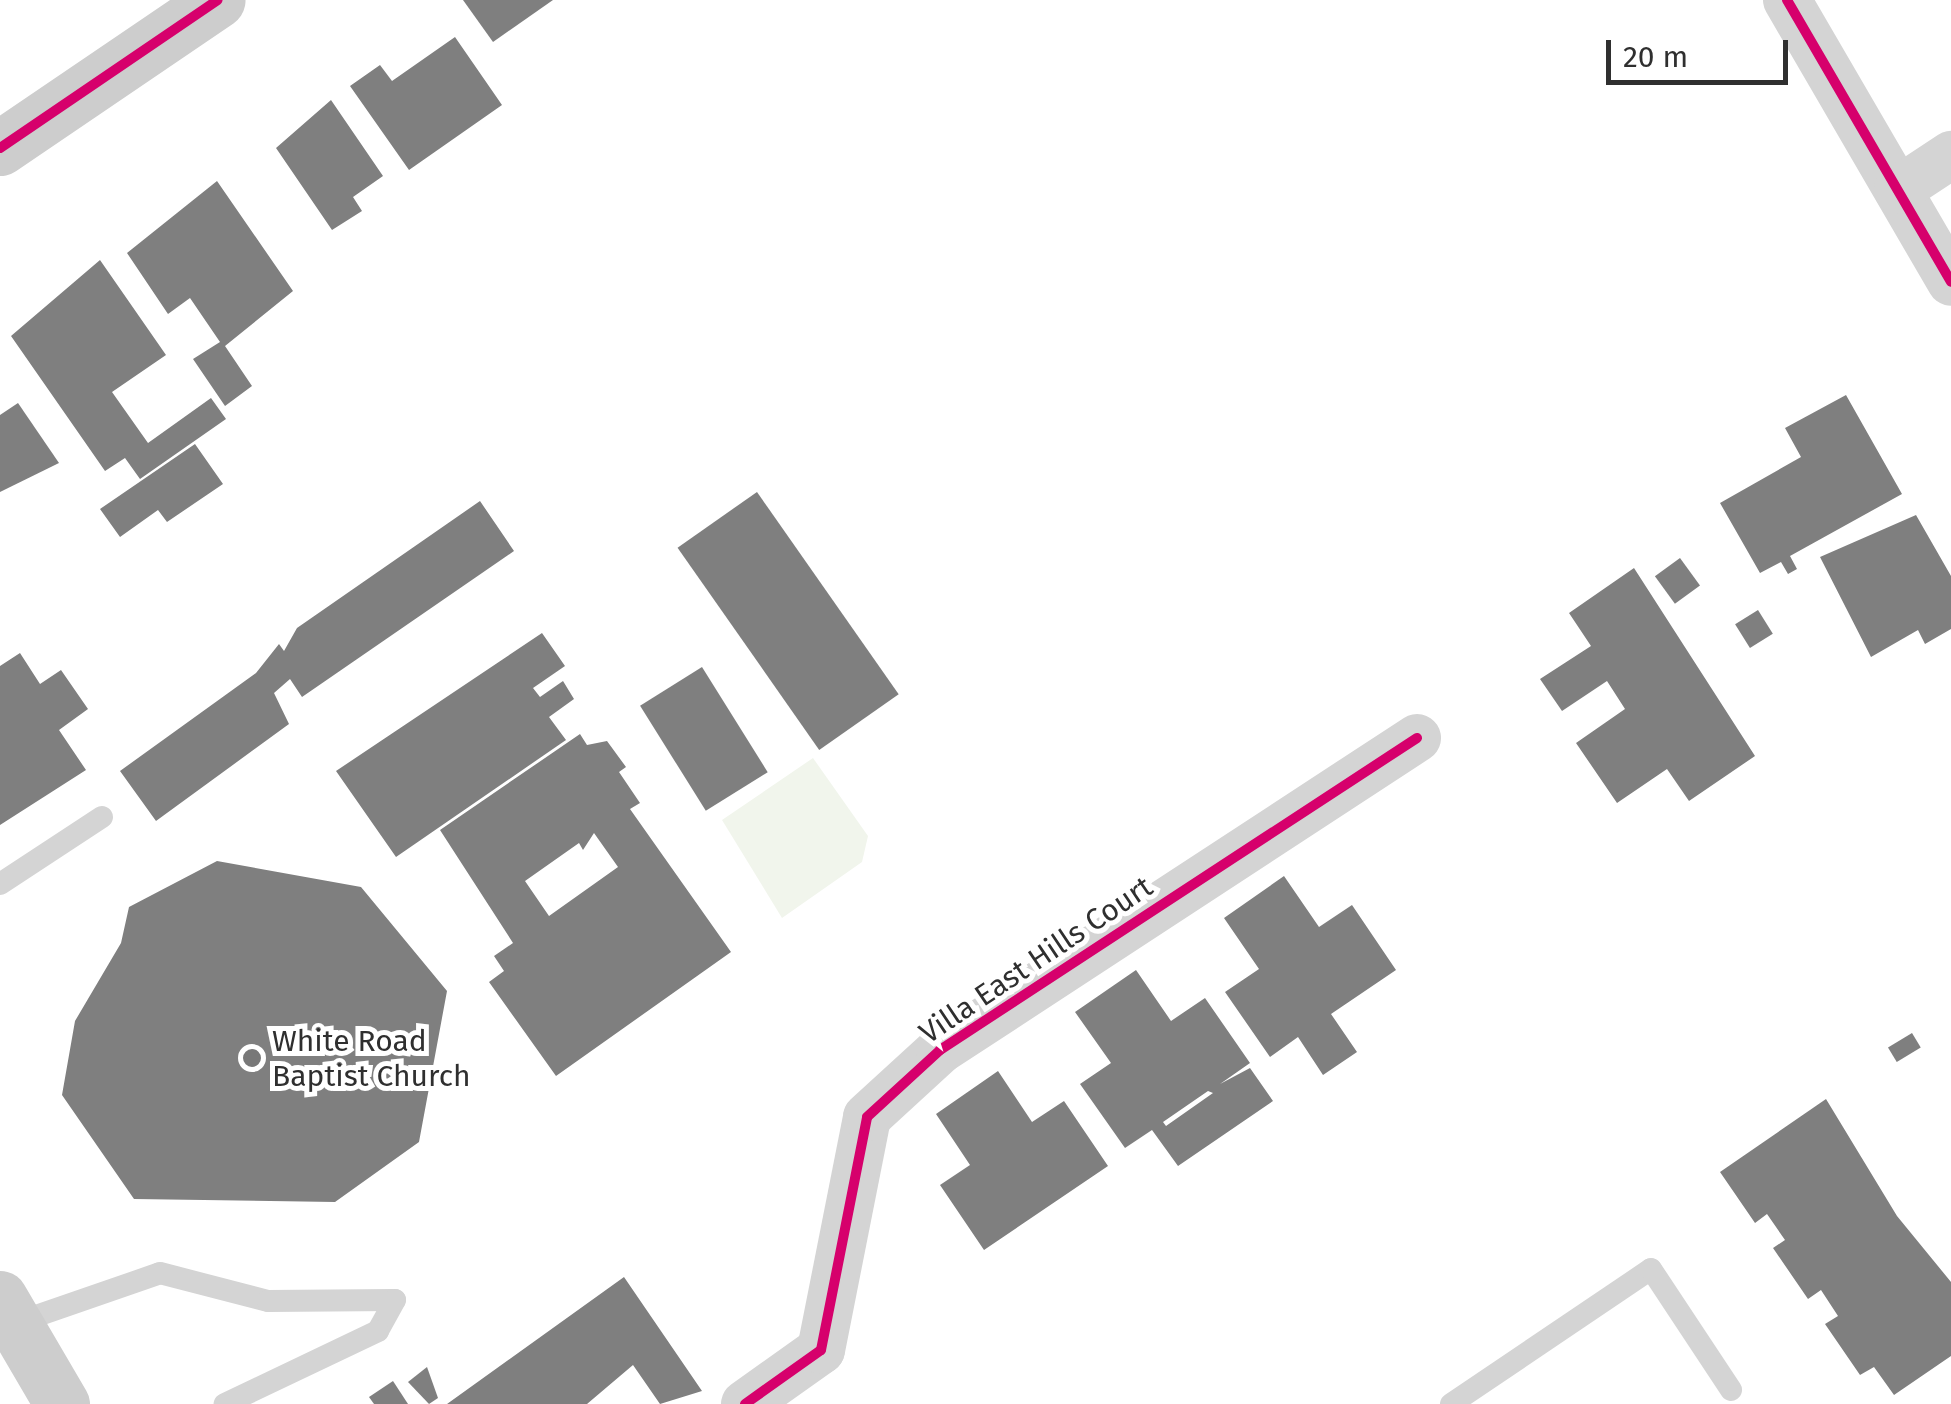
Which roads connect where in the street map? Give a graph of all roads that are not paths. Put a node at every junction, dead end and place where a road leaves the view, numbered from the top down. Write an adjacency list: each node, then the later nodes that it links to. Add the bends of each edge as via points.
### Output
1 (218, 0): 3 (street)
2 (1787, 0): 5 (street)
3 (0, 148)
4 (1951, 155): 5 (street)
5 (1898, 190): 6 (street)
6 (1951, 282)
7 (1417, 738): 14 (street, Villa East Hills Court, via 940,1050 867,1117 822,1350)
8 (102, 818): 9 (lane)
9 (0, 884)
10 (7, 1311): 12 (street); 13 (lane, via 160,1272 268,1301 394,1300 378,1331)
11 (1731, 1390): 15 (lane, via 1651,1269)
12 (62, 1404)
13 (225, 1404)
14 (745, 1404)
15 (1450, 1404)

